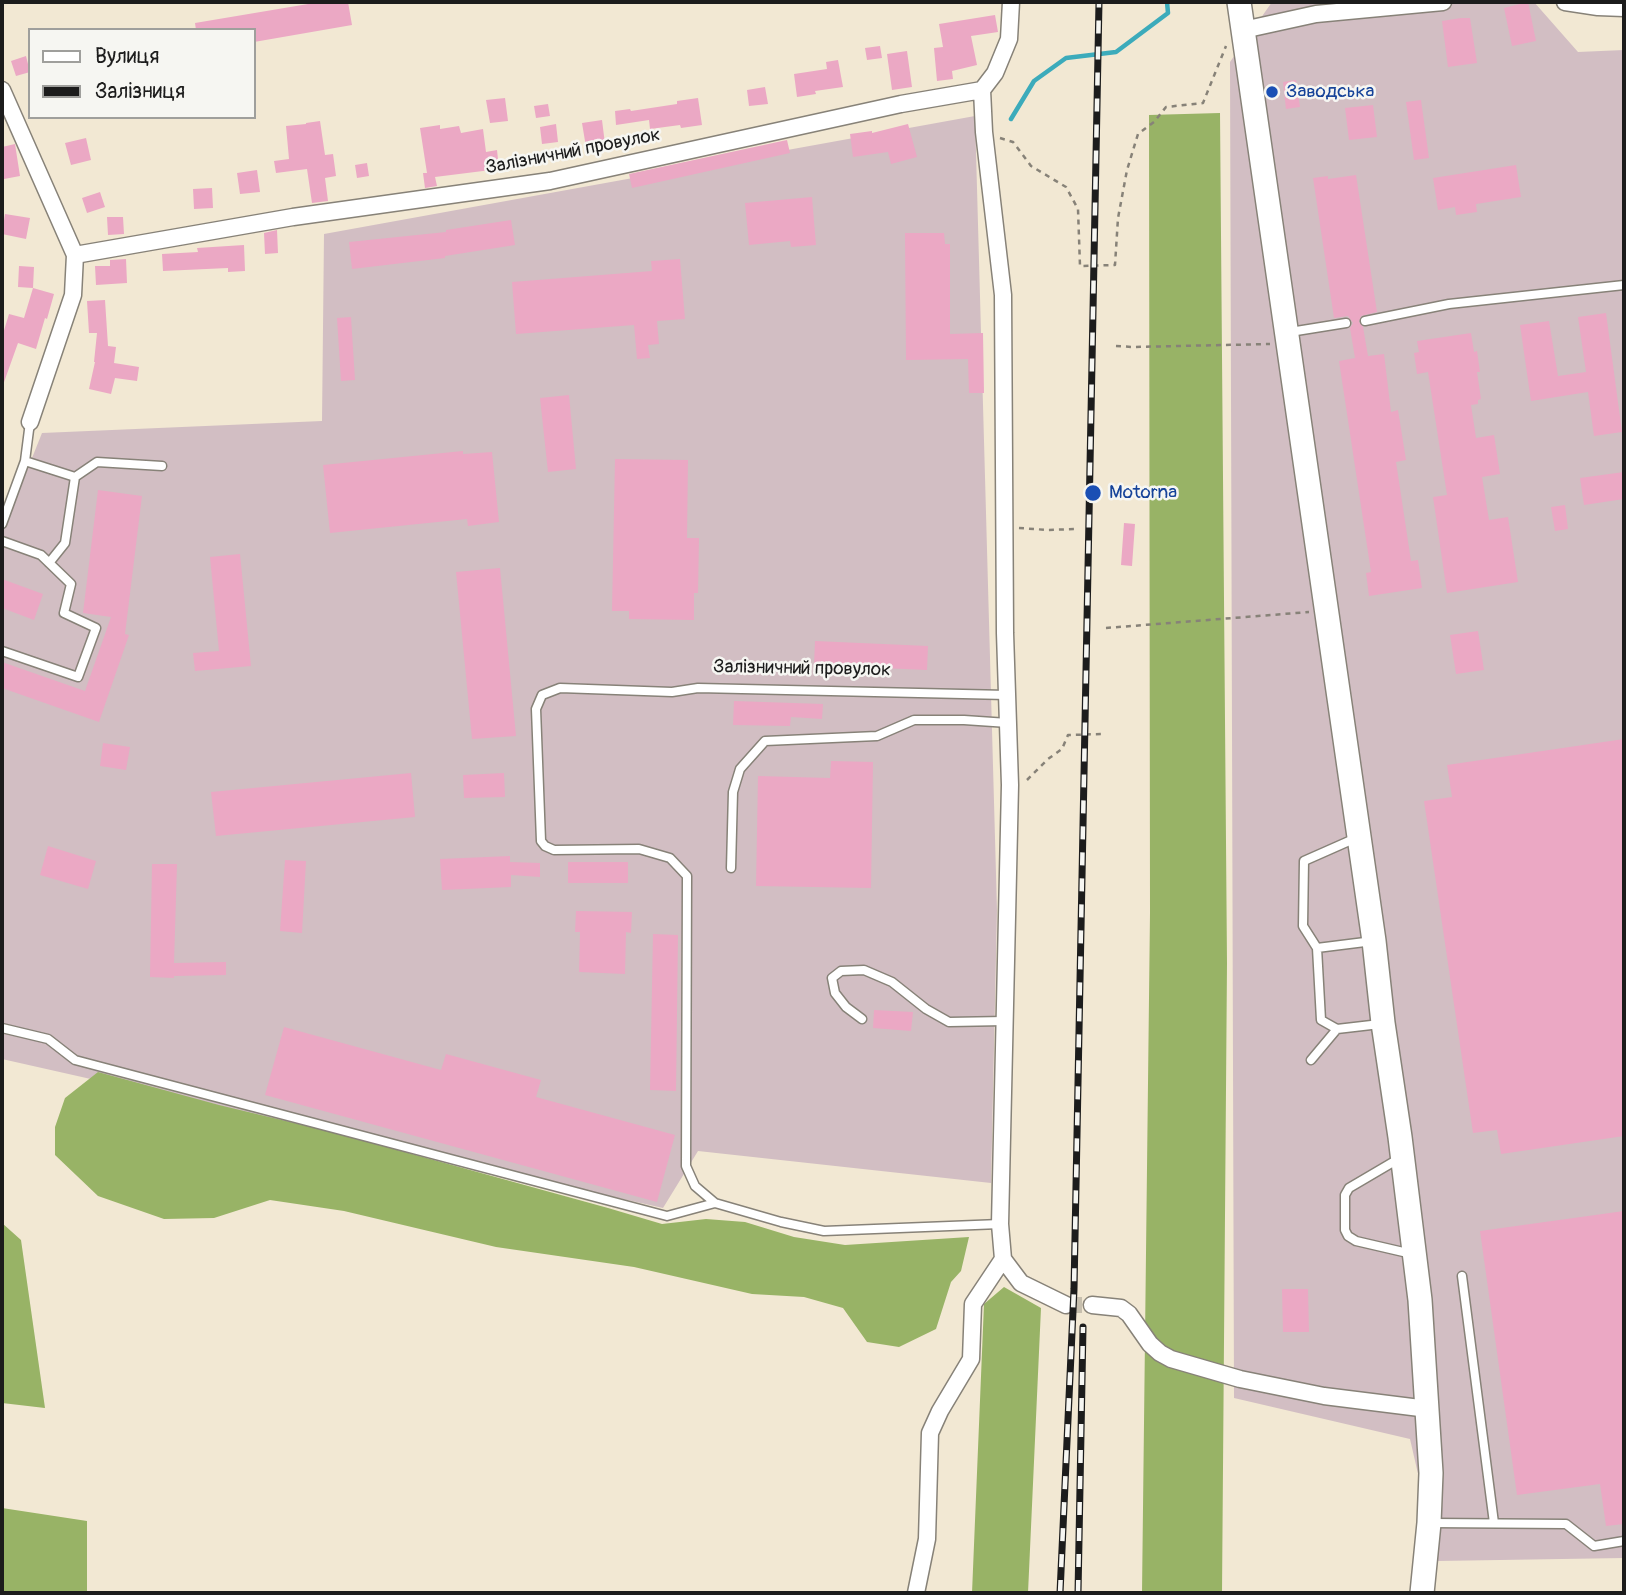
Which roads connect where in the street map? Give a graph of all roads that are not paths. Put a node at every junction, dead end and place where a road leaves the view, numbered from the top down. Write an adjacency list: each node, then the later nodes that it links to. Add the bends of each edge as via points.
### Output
1 (1011, 2): 9 (street, via 1009,39 995,73)
2 (1239, 2): 7 (main road)
3 (1444, 2): 7 (street, via 1316,14)
4 (1565, 2): 5 (street)
5 (1599, 4): 6 (street)
6 (1624, 8)
7 (1243, 30): 14 (main road)
8 (2, 90): 10 (street)
9 (982, 90): 10 (street, Залізничний провулок, via 550,181 293,217); 23 (street, via 1003,295)
10 (75, 255): 15 (street, via 73,295)
11 (1624, 285): 12 (lane, via 1449,304)
12 (1365, 321)
13 (1346, 324): 14 (lane)
14 (1287, 338): 25 (main road)
15 (30, 422): 16 (lane)
16 (25, 461): 18 (lane); 19 (lane)
17 (162, 466): 18 (lane, via 97,462)
18 (75, 477): 21 (lane, via 65,542)
19 (2, 524)
20 (2, 541): 21 (lane, via 41,555)
21 (50, 563): 22 (lane, via 71,584 64,613 96,628 78,677)
22 (2, 651)
23 (1007, 695): 24 (street); 36 (lane, Залізничний провулок, via 698,688 673,692 560,688 542,695 536,709 541,841 545,846 554,850 639,849 670,858 687,876 686,1166 695,1186)
24 (1008, 723): 26 (lane, via 914,720 877,736 765,741 740,769 733,792); 30 (street)
25 (1359, 837): 27 (main road); 28 (lane, via 1304,861 1303,926)
26 (730, 868)
27 (1374, 941): 28 (lane); 31 (main road)
28 (1317, 948): 33 (lane, via 1321,1020)
29 (862, 1019): 30 (lane, via 835,992 832,978 841,971 864,970 892,982 949,1022)
30 (1004, 1021): 37 (street)
31 (1383, 1023): 33 (lane); 35 (main road)
32 (2, 1028): 36 (lane, via 48,1039 75,1060 667,1216)
33 (1337, 1029): 34 (lane)
34 (1311, 1060)
35 (1403, 1157): 38 (main road); 38 (lane, via 1349,1188 1345,1230 1356,1241)
36 (715, 1203): 37 (lane, via 824,1231)
37 (1000, 1224): 39 (street)
38 (1414, 1255): 43 (main road)
39 (1003, 1259): 41 (street, via 1021,1283); 47 (street, via 973,1304 971,1359 930,1433 927,1539)
40 (1462, 1276): 44 (lane)
41 (1066, 1305)
42 (1092, 1305): 43 (street, via 1121,1308 1150,1344 1171,1359 1324,1396)
43 (1428, 1409): 45 (main road)
44 (1493, 1522): 45 (lane); 46 (lane, via 1566,1524 1594,1546)
45 (1429, 1523): 48 (main road)
46 (1624, 1541)
47 (916, 1593)
48 (1422, 1593)

